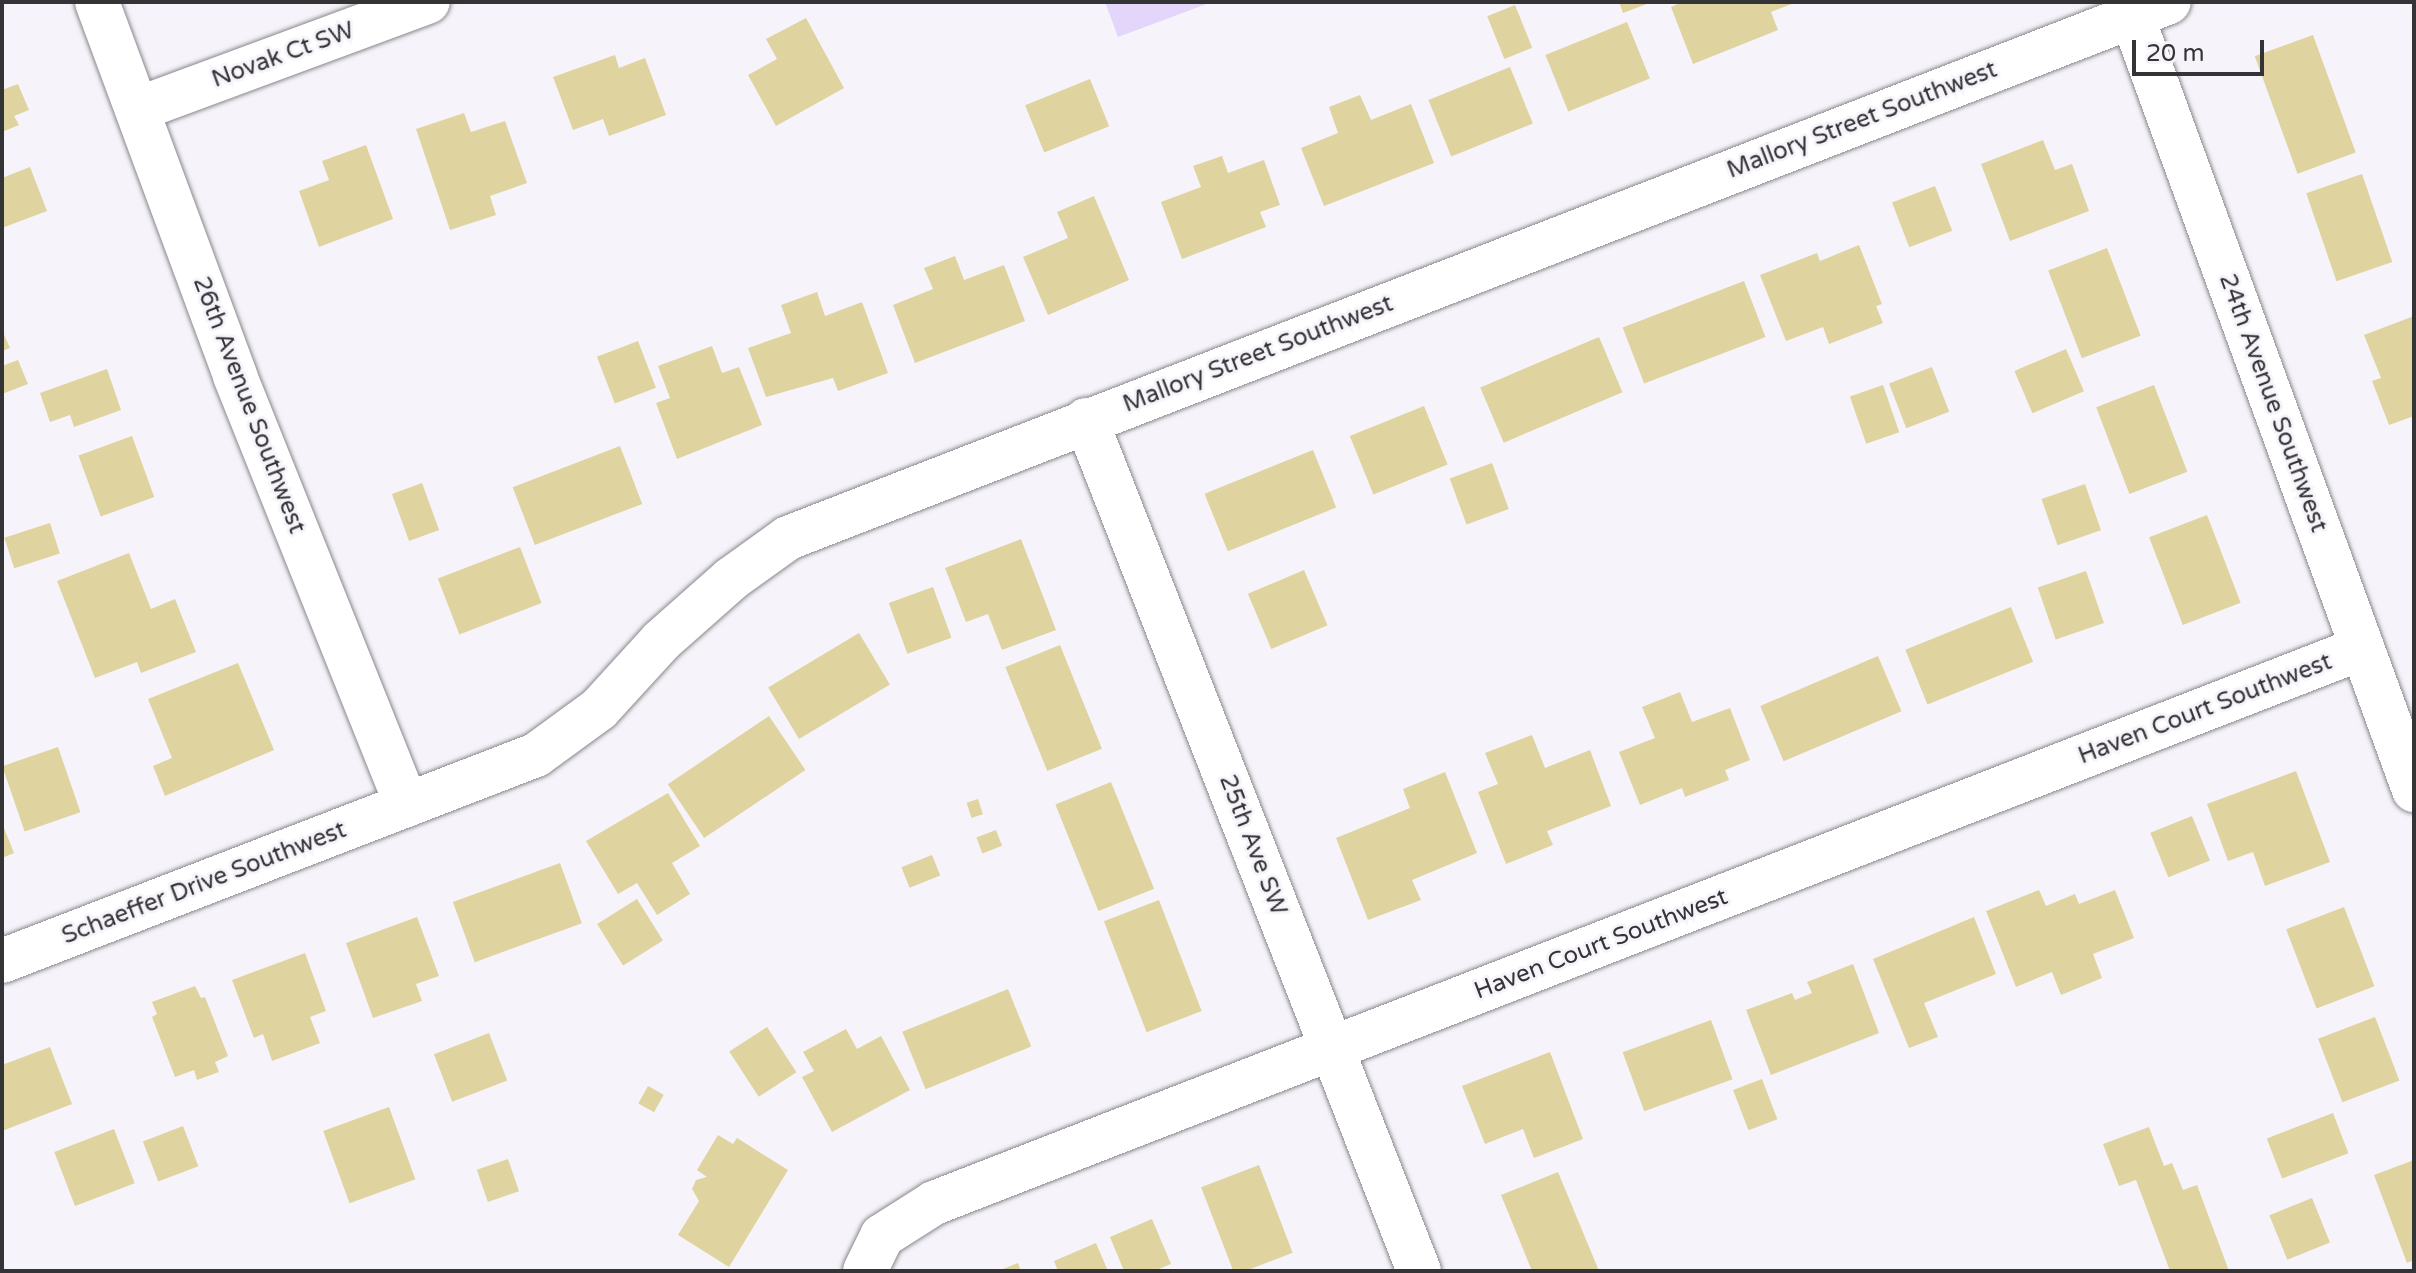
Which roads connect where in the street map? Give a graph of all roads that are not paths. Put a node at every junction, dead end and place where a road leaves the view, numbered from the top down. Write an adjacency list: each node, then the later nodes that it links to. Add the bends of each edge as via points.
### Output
1 (97, 2): 4 (street, 26th Avenue Southwest)
2 (428, 2): 4 (street, Novak Ct SW)
3 (2151, 9): 5 (street, Mallory Street Southwest); 6 (street, 24th Avenue Southwest)
4 (138, 109): 8 (street, 26th Avenue Southwest, via 235,376)
5 (1086, 420): 8 (street, Mallory Street Southwest, via 788,538 731,579 661,641 599,709 536,755); 10 (street, 25th Ave SW)
6 (2362, 648): 7 (street, 24th Avenue Southwest); 10 (street, Haven Court Southwest)
7 (2414, 790)
8 (407, 805): 9 (street, Schaeffer Drive Southwest)
9 (2, 961)
10 (1331, 1048): 11 (street, Haven Court Southwest, via 934,1203 882,1236); 12 (street, 25th Ave SW)
11 (865, 1271)
12 (1419, 1271)

